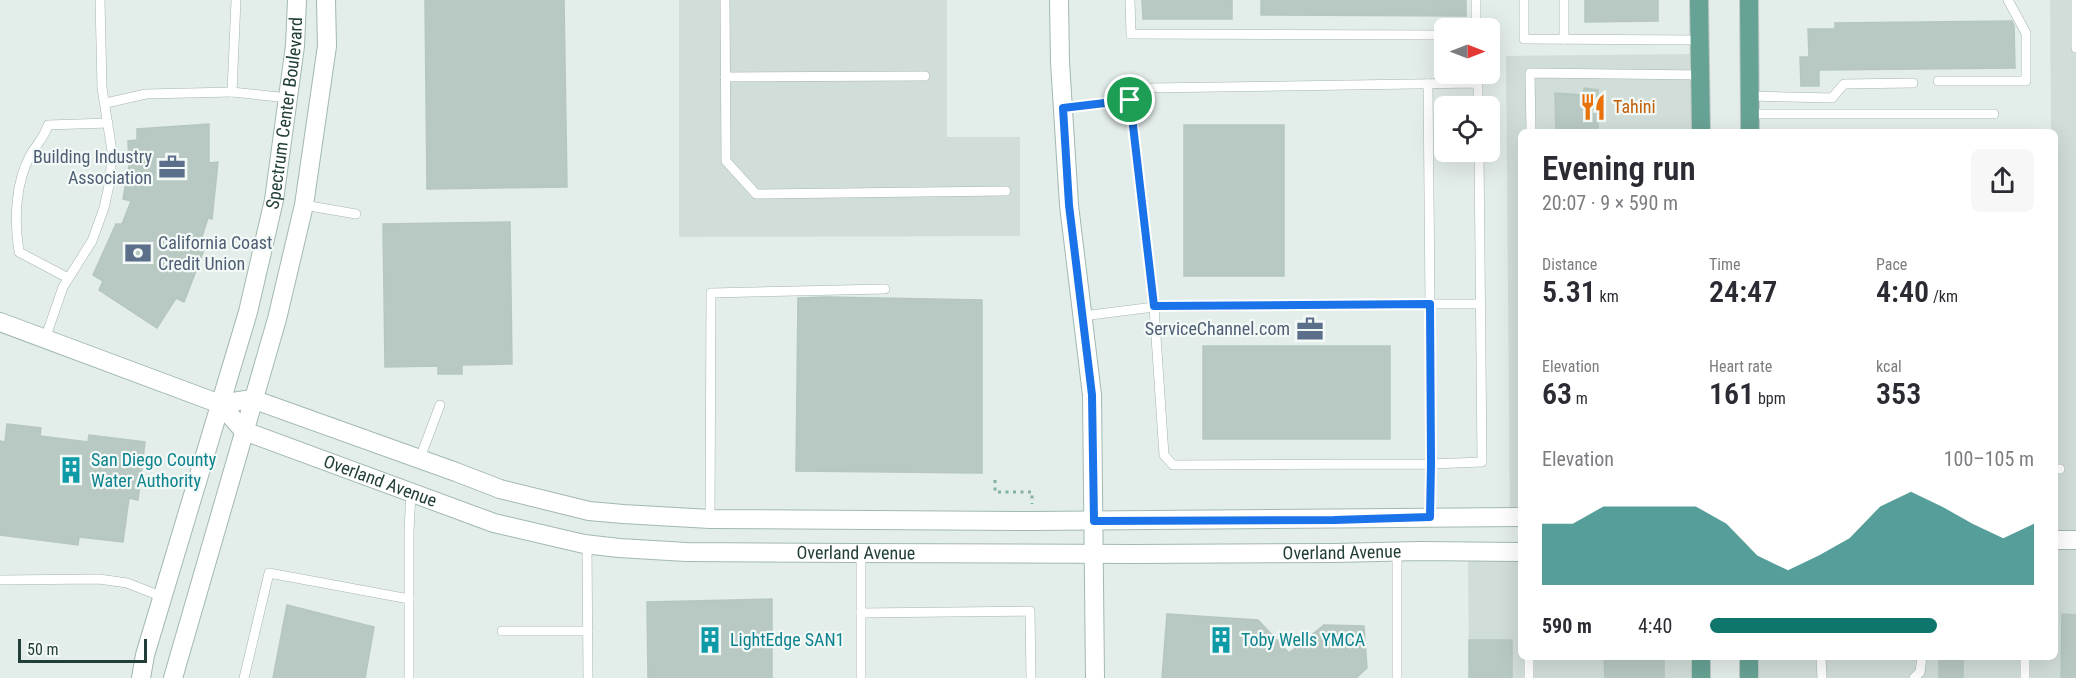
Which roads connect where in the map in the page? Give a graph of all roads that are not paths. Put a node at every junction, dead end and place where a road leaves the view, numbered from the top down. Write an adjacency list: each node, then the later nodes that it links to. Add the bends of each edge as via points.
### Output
1 (100, 0): 31 (lane, via 102,88)
2 (236, 0): 26 (lane)
3 (297, 0): 29 (street, Spectrum Center Boulevard)
4 (326, 0): 40 (street, Spectrum Center Boulevard, via 327,46)
5 (725, 0): 22 (lane)
6 (1059, 0): 32 (street)
7 (1130, 0): 16 (lane, via 1131,34)
8 (1476, 0): 15 (lane)
9 (1524, 0): 17 (lane, via 1524,39)
10 (1564, 0): 17 (lane)
11 (1699, 0): 18 (main road)
12 (1749, 0): 28 (main road)
13 (2008, 0): 23 (lane, via 2026,33 2026,81)
14 (2076, 0): 19 (lane)
15 (1476, 18)
16 (1434, 35)
17 (1564, 39): 18 (lane)
18 (1700, 40): 20 (main road)
19 (2076, 48)
20 (1701, 75): 36 (lane, via 1530,73); 37 (main road)
21 (925, 76): 22 (lane)
22 (725, 77): 39 (lane, via 726,161 756,194)
23 (1938, 81)
24 (1913, 83): 28 (lane, via 1844,84 1832,98)
25 (1428, 84): 27 (lane, via 1478,83); 30 (lane, via 1149,88 1138,90); 44 (lane)
26 (232, 92): 29 (lane); 31 (lane, via 146,94)
27 (1478, 96)
28 (1750, 96): 35 (main road)
29 (288, 98): 51 (street, Spectrum Center Boulevard, via 274,200 248,312)
30 (1130, 100): 32 (lane); 46 (lane)
31 (106, 103): 34 (lane)
32 (1063, 108): 47 (street, via 1069,205)
33 (1994, 114): 35 (lane)
34 (108, 123): 42 (lane, via 112,151 104,208 92,241); 42 (lane, via 48,125 30,156 18,193 15,228 19,252)
35 (1750, 123)
36 (1531, 129)
37 (1701, 129)
38 (1479, 162): 45 (lane)
39 (1006, 191)
40 (304, 205): 41 (lane); 50 (street, Spectrum Center Boulevard, via 277,319)
41 (356, 214)
42 (69, 278): 49 (lane)
43 (885, 289): 59 (lane, via 711,292)
44 (1430, 304): 45 (lane); 46 (lane); 55 (lane)
45 (1480, 304): 55 (lane, via 1482,462)
46 (1154, 306): 47 (lane); 55 (lane, via 1164,454 1173,465)
47 (1083, 316): 60 (street, via 1092,395)
48 (0, 322): 49 (street, Overland Avenue)
49 (45, 339): 51 (street, Overland Avenue)
50 (252, 399): 51 (street, Overland Avenue); 53 (street, Spectrum Center Boulevard); 54 (street, Overland Avenue)
51 (220, 404): 53 (street, Overland Avenue); 69 (street, Spectrum Center Boulevard)
52 (440, 405): 54 (lane)
53 (244, 431): 56 (street, Overland Avenue); 81 (street, Spectrum Center Boulevard)
54 (420, 458): 59 (street, Overland Avenue, via 500,489 589,511)
55 (1431, 464): 57 (lane)
56 (411, 491): 63 (street, Overland Avenue, via 494,523); 70 (lane)
57 (1430, 517): 58 (street, Overland Avenue); 60 (street, Overland Avenue)
58 (1518, 517)
59 (710, 519): 60 (street, Overland Avenue)
60 (1094, 521): 67 (street)
61 (2058, 540): 62 (street)
62 (2076, 540)
63 (587, 544): 66 (street, Overland Avenue, via 686,552); 73 (lane)
64 (1397, 551): 65 (street, Overland Avenue); 67 (street, Overland Avenue); 88 (lane)
65 (1518, 552)
66 (861, 553): 67 (street, Overland Avenue); 71 (lane)
67 (1094, 554): 87 (street)
68 (0, 580): 69 (lane, via 99,579 127,583)
69 (163, 597): 80 (street, Spectrum Center Boulevard)
70 (409, 600): 82 (lane, via 270,573); 83 (lane)
71 (861, 613): 85 (lane); 86 (lane, via 1030,611)
72 (502, 631): 73 (lane)
73 (588, 631): 84 (lane)
74 (1529, 660): 89 (lane)
75 (1701, 660): 90 (main road)
76 (1749, 660): 91 (main road)
77 (1821, 660): 92 (lane)
78 (1922, 660): 93 (lane, via 1920,672)
79 (2025, 660): 94 (lane)
80 (141, 678)
81 (173, 678)
82 (244, 678)
83 (409, 678)
84 (588, 678)
85 (861, 678)
86 (1031, 678)
87 (1095, 678)
88 (1397, 678)
89 (1529, 678)
90 (1701, 678)
91 (1749, 678)
92 (1822, 678)
93 (1914, 678)
94 (2025, 678)

